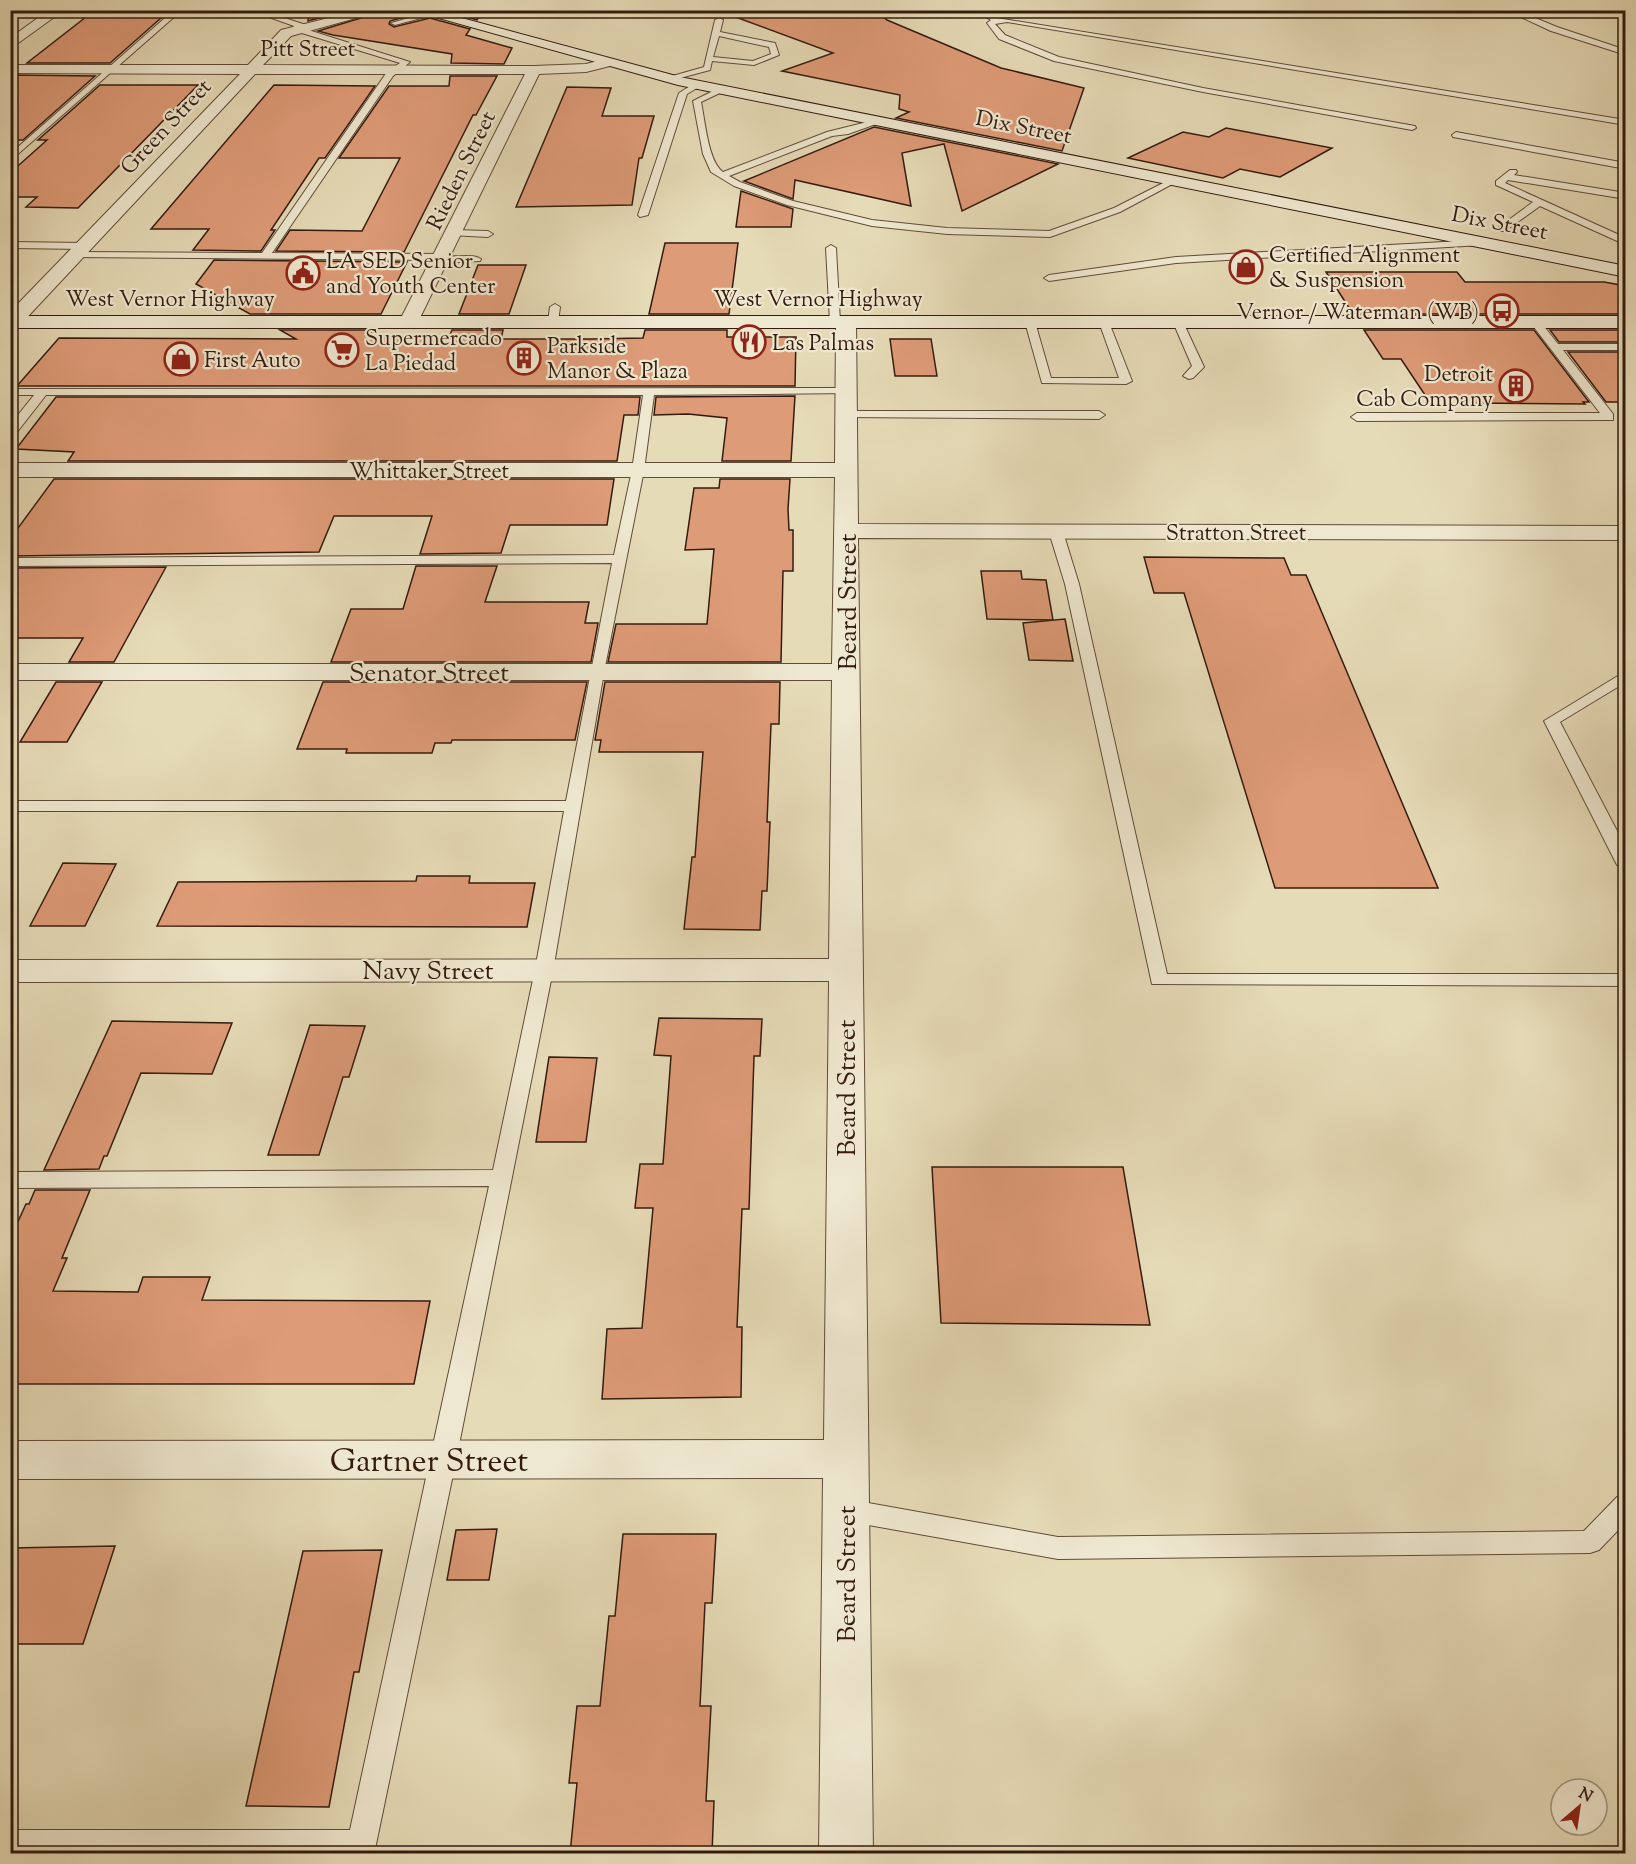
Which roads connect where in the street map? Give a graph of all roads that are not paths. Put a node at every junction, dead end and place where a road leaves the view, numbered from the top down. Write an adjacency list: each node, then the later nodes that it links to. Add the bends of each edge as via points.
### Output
1 (58, 10): 14 (street)
2 (179, 10): 19 (lane)
3 (252, 10): 12 (lane)
4 (379, 10): 12 (street, Green Street)
5 (416, 10): 8 (street, Dix Street)
6 (977, 10): 10 (lane)
7 (1509, 10): 15 (lane)
8 (430, 14): 11 (lane); 17 (street, Dix Street)
9 (719, 20): 13 (lane)
10 (996, 20): 27 (lane); 28 (lane, via 991,23 1002,37 1057,60)
11 (394, 23)
12 (299, 28): 20 (street, Green Street, via 286,33); 21 (lane, via 406,62)
13 (716, 33): 16 (lane); 16 (lane, via 771,45 775,55 754,63)
14 (10, 45)
15 (1626, 53)
16 (710, 59): 23 (lane, via 707,68)
17 (605, 63): 22 (street, Pitt Street, via 586,68); 23 (street, Dix Street)
18 (10, 69): 19 (street, Pitt Street)
19 (114, 69): 20 (street, Pitt Street); 30 (lane)
20 (252, 69): 21 (street, Pitt Street); 44 (street, Green Street)
21 (397, 69): 22 (street, Pitt Street); 45 (lane)
22 (534, 70): 38 (street, Rieden Street)
23 (672, 79): 24 (street, Dix Street)
24 (698, 85): 25 (street, Dix Street); 36 (lane, via 683,93)
25 (721, 89): 26 (street, Dix Street); 32 (lane, via 697,101 707,154 714,170)
26 (876, 121): 32 (lane, via 830,134); 33 (street, Dix Street)
27 (1626, 123)
28 (1412, 128)
29 (1456, 135): 31 (lane)
30 (10, 159)
31 (1626, 166)
32 (723, 175): 33 (lane, via 790,204 872,223 947,231 1050,234 1117,210)
33 (1173, 181): 41 (street, Dix Street)
34 (1626, 196): 35 (lane, via 1510,174 1499,183)
35 (1539, 202): 37 (lane); 40 (lane)
36 (643, 215)
37 (1502, 229)
38 (453, 233): 39 (lane); 46 (street, Rieden Street)
39 (488, 234)
40 (1626, 242)
41 (1479, 243): 48 (street, Dix Street); 49 (lane, via 1176,260)
42 (10, 245): 44 (lane)
43 (831, 248): 52 (lane)
44 (80, 250): 45 (lane); 50 (street, Green Street)
45 (265, 256): 46 (lane)
46 (441, 259): 47 (lane); 51 (street, Rieden Street)
47 (476, 260)
48 (1626, 272)
49 (1049, 278)
50 (11, 322): 51 (street, West Vernor Highway)
51 (409, 322): 52 (street, West Vernor Highway, via 554,314)
52 (840, 322): 53 (street, West Vernor Highway); 64 (street, Beard Street)
53 (1030, 322): 54 (street, West Vernor Highway); 54 (lane, via 1046,381 1126,381)
54 (1104, 322): 55 (street, West Vernor Highway)
55 (1178, 322): 56 (street, West Vernor Highway); 60 (lane, via 1198,367)
56 (1535, 322): 57 (street, West Vernor Highway); 58 (lane)
57 (1626, 322)
58 (1554, 347): 59 (lane); 66 (lane, via 1609,417)
59 (1626, 347)
60 (1189, 376)
61 (10, 392): 62 (lane)
62 (43, 392): 63 (lane); 67 (lane)
63 (649, 392): 64 (lane); 68 (lane)
64 (847, 403): 65 (lane); 69 (street, Beard Street)
65 (1099, 415)
66 (1358, 417)
67 (10, 433)
68 (638, 470): 69 (street, Whittaker Street); 70 (street, Whittaker Street); 74 (lane)
69 (848, 470): 71 (street, Beard Street)
70 (10, 471)
71 (847, 531): 72 (street, Stratton Street); 78 (street, Beard Street)
72 (1056, 532): 73 (street, Stratton Street); 86 (lane, via 1072,584 1159,980)
73 (1626, 533)
74 (620, 559): 75 (lane); 77 (lane)
75 (10, 562)
76 (10, 672): 77 (street, Senator Street)
77 (597, 672): 78 (street, Senator Street); 81 (lane)
78 (847, 672): 84 (street, Beard Street)
79 (1626, 675): 82 (lane, via 1552,721)
80 (10, 806): 81 (lane)
81 (573, 806): 83 (lane)
82 (1626, 865)
83 (544, 970): 84 (street, Navy Street); 85 (street, Navy Street); 87 (lane)
84 (846, 970): 91 (street, Beard Street)
85 (10, 971)
86 (1626, 980)
87 (502, 1178): 88 (lane); 90 (lane)
88 (10, 1180)
89 (10, 1460): 90 (street, Gartner Street)
90 (444, 1460): 91 (street, Gartner Street); 95 (lane)
91 (847, 1460): 93 (street, Beard Street)
92 (1626, 1504): 93 (lane, via 1590,1542 1058,1548)
93 (846, 1510): 96 (street, Beard Street)
94 (10, 1844): 95 (lane)
95 (360, 1849)
96 (846, 1854)

